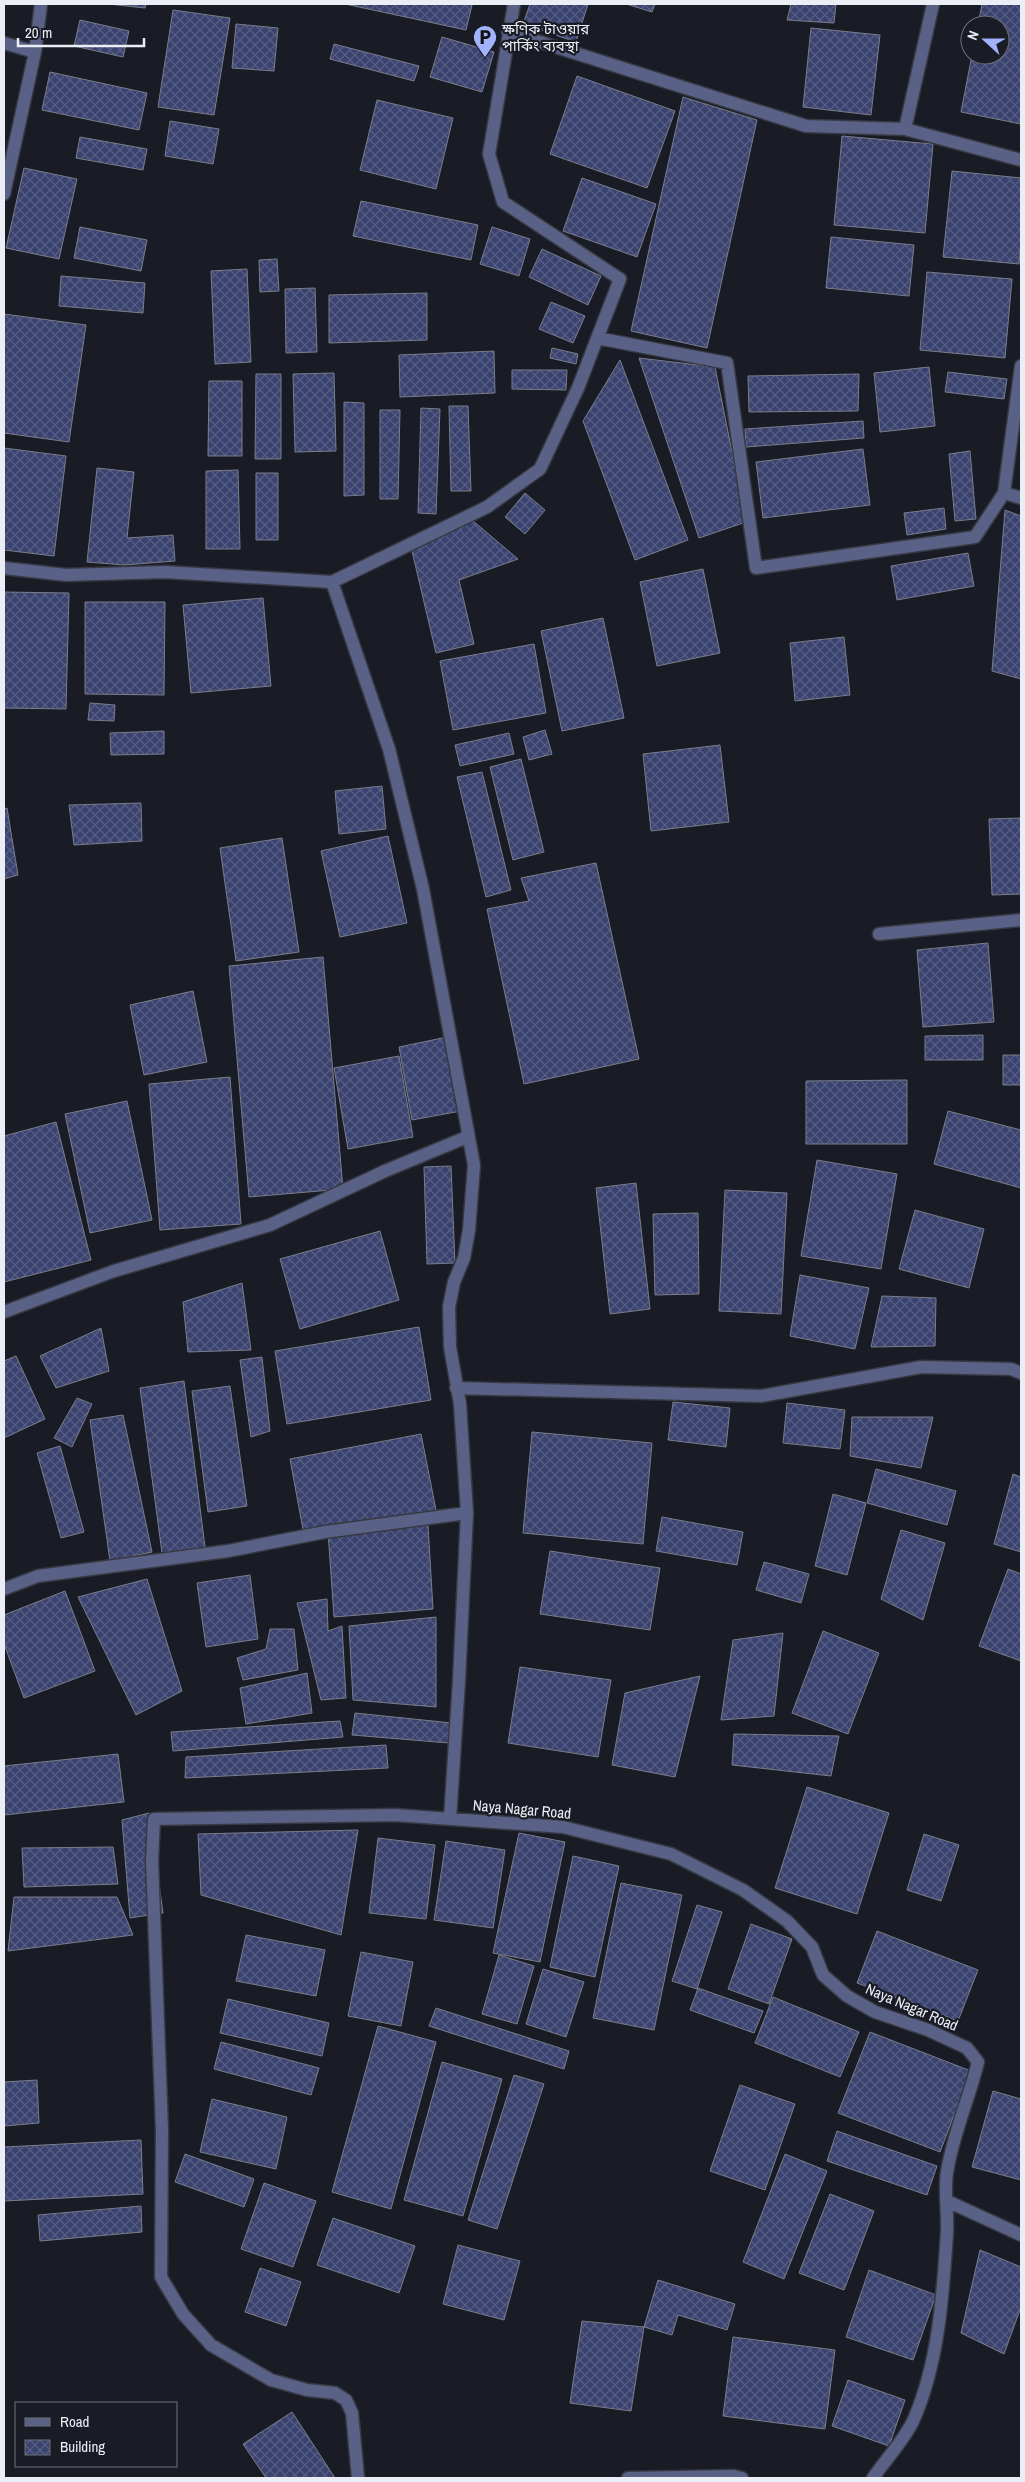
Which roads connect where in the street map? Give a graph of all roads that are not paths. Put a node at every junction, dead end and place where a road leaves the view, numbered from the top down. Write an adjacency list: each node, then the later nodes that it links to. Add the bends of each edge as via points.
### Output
1 (41, 4): 6 (street)
2 (514, 4): 4 (street)
3 (933, 4): 7 (street)
4 (508, 32): 7 (street, via 806,126); 10 (street, via 489,154 503,202 620,279)
5 (4, 43): 6 (street)
6 (35, 52): 9 (street)
7 (905, 129): 8 (street)
8 (1021, 160)
9 (4, 194)
10 (597, 338): 12 (street, via 727,363 756,568 975,537); 15 (street, via 578,388 540,469 487,507)
11 (1021, 366): 12 (street)
12 (1004, 493): 13 (street)
13 (1021, 498)
14 (4, 568): 15 (street, via 66,575 165,572)
15 (332, 582): 18 (street, via 389,749 423,889)
16 (1021, 920): 17 (street)
17 (879, 934)
18 (467, 1137): 19 (street, via 270,1225 114,1270); 21 (street, via 474,1165 469,1230 449,1307)
19 (4, 1312)
20 (1021, 1373): 21 (street, via 1011,1369 921,1367 761,1396)
21 (456, 1388): 22 (street, via 460,1404)
22 (467, 1513): 23 (street, via 325,1532 228,1551 38,1576); 24 (street)
23 (4, 1589)
24 (450, 1819): 25 (street, Naya Nagar Road, via 562,1827 671,1854 743,1890 787,1921 812,1948 823,1974 846,1996 875,2012 928,2030 967,2048 978,2062 947,2173); 27 (street, via 395,1815 154,1819 152,1861 162,2130 161,2277 183,2314 211,2345 271,2380 307,2390 335,2393 346,2400 352,2413)
25 (947, 2201): 26 (street); 30 (street, Naya Nagar Road, via 943,2286 927,2384 913,2420)
26 (1021, 2235)
27 (358, 2478)
28 (628, 2478): 29 (street)
29 (742, 2478)
30 (874, 2478)

